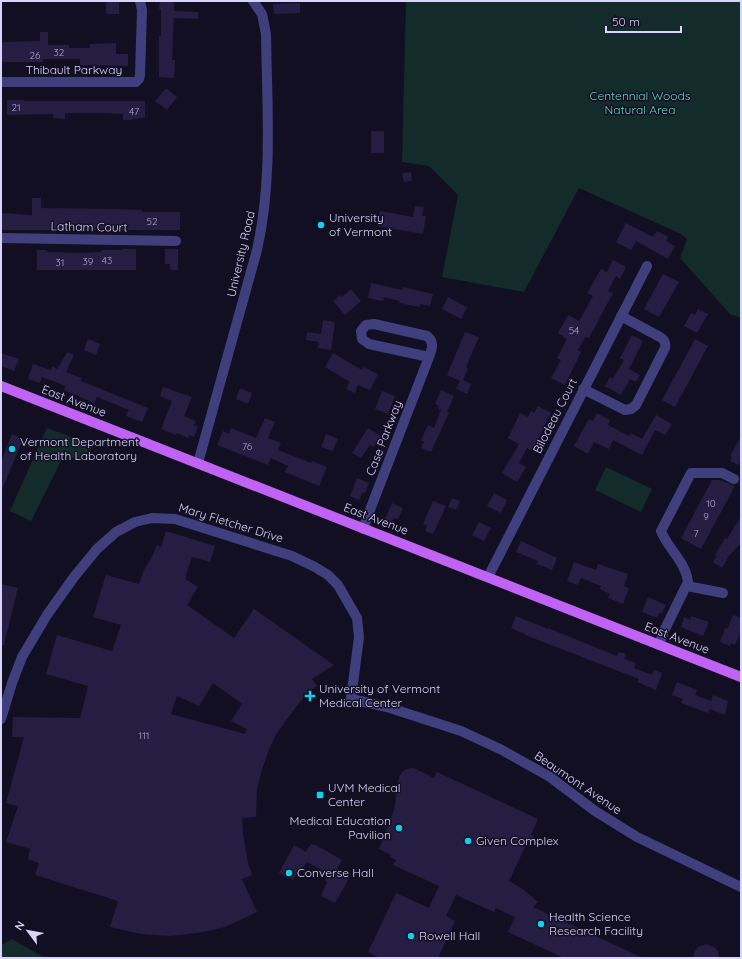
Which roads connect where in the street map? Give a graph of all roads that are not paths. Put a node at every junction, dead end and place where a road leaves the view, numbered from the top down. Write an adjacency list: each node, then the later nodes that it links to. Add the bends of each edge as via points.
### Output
1 (140, 1): 3 (street, Thibault Parkway, via 140,75 136,82)
2 (253, 1): 11 (street, University Road, via 262,14 266,34 268,157 264,215 257,250)
3 (1, 82)
4 (1, 238): 5 (street, Latham Court)
5 (176, 241)
6 (647, 266): 7 (street, Bilodeau Court)
7 (621, 316): 10 (street, Bilodeau Court); 10 (street, via 660,337 665,344 636,405 625,410)
8 (429, 357): 8 (street, Case Parkway, via 433,345 427,336 372,324 365,326 361,331 362,339 369,344); 13 (street, Case Parkway)
9 (1, 386): 11 (main road, East Avenue)
10 (583, 389): 14 (street, Bilodeau Court)
11 (198, 463): 13 (main road, East Avenue)
12 (734, 479): 15 (street, via 722,473 691,473 661,531 685,569 688,576)
13 (363, 529): 14 (main road, East Avenue)
14 (488, 577): 17 (main road, East Avenue)
15 (687, 586): 16 (street); 17 (street)
16 (723, 593)
17 (659, 645): 18 (main road, East Avenue)
18 (741, 677)
19 (351, 700): 20 (street, Mary Fletcher Drive, via 360,637 357,618 338,585 328,574 292,556 175,519 152,518 135,522 116,532 97,549 74,577 46,615 22,657); 21 (street, Beaumont Avenue, via 387,707 461,731 496,747 550,777 595,811 637,837)
20 (1, 719)
21 (741, 887)

